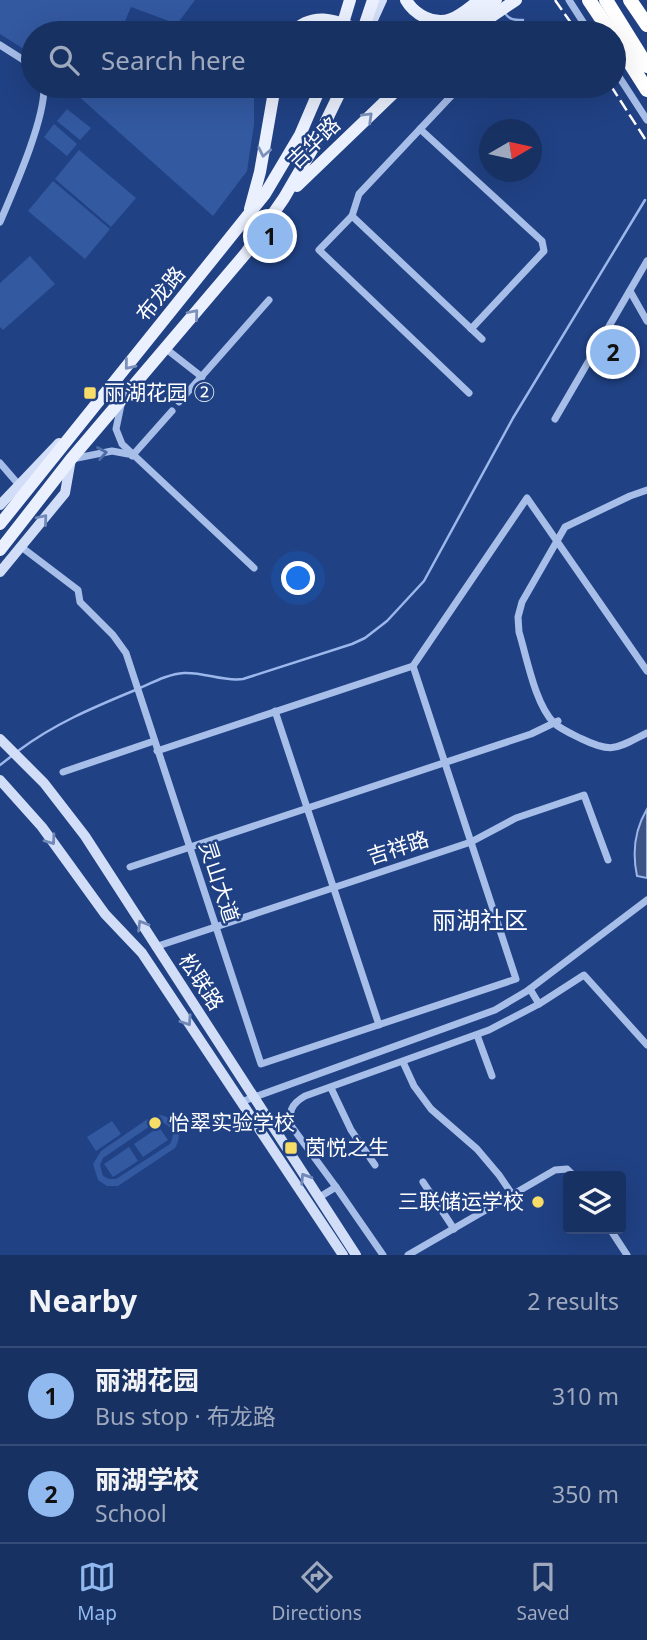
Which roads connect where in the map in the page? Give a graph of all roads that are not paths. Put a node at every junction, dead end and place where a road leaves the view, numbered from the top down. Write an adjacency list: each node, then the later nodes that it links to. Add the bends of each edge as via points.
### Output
1 (405, 0): 10 (main road, via 421,17 441,20)
2 (496, 0): 10 (main road)
3 (516, 0): 10 (main road)
4 (569, 0): 16 (street)
5 (589, 0): 17 (highway)
6 (606, 0): 18 (highway)
7 (630, 0): 19 (highway)
8 (349, 3): 13 (main road)
9 (376, 4): 14 (main road)
10 (481, 8): 15 (main road)
11 (310, 21): 12 (main road)
12 (334, 21)
13 (344, 21)
14 (370, 21)
15 (464, 21)
16 (582, 21)
17 (603, 21)
18 (619, 21)
19 (647, 26)
20 (626, 32): 24 (highway)
21 (0, 44): 23 (street)
22 (626, 57): 28 (highway)
23 (21, 58)
24 (647, 66)
25 (647, 71): 26 (street)
26 (626, 83)
27 (626, 87): 35 (street)
28 (647, 90)
29 (44, 98): 40 (street)
30 (273, 98): 38 (main road, 吉华路, one-way to 38)
31 (316, 98): 38 (main road, 布龙路, via 285,162)
32 (337, 98): 37 (main road)
33 (388, 98): 37 (main road, 吉华路, one-way to 33)
34 (449, 98): 36 (street)
35 (647, 120)
36 (420, 129): 39 (street, via 359,194); 45 (street, via 542,241 544,251)
37 (284, 198): 47 (main road, 布龙路, one-way to 37, via 246,253)
38 (248, 216): 50 (main road, 布龙路, one-way to 50)
39 (352, 216): 45 (street); 49 (street, via 318,250)
40 (0, 222)
41 (647, 261): 42 (street)
42 (630, 291): 44 (street); 54 (street)
43 (270, 300): 48 (street)
44 (647, 321)
45 (471, 329): 46 (street)
46 (482, 339)
47 (165, 348): 48 (street); 51 (main road, 布龙路)
48 (202, 377): 52 (street)
49 (469, 393)
50 (104, 396): 58 (street); 60 (main road, 布龙路)
51 (122, 401): 55 (street, via 117,433); 56 (main road, 布龙路)
52 (179, 402)
53 (172, 411): 55 (street)
54 (555, 419)
55 (132, 456): 56 (street, one-way to 55, via 112,451); 65 (street)
56 (71, 459): 63 (street, one-way to 56, via 65,494); 64 (main road, 布龙路)
57 (0, 463): 58 (street)
58 (19, 485): 60 (street)
59 (647, 490): 62 (street, via 565,527)
60 (5, 508): 61 (main road, 布龙路)
61 (0, 524)
62 (556, 541): 67 (street, via 527,498); 68 (street); 70 (street, via 523,602 518,622 542,705)
63 (20, 546): 66 (street); 73 (street, 灵山大道, via 78,590 80,602 126,653)
64 (0, 550)
65 (254, 568)
66 (0, 572)
67 (413, 666): 69 (street); 75 (street)
68 (647, 671)
69 (275, 711): 74 (street); 78 (street)
70 (556, 722): 71 (street, via 569,733 606,749); 75 (street)
71 (647, 733)
72 (2, 741): 86 (street, 松联路, one-way to 72, via 85,836)
73 (154, 741): 74 (street, 灵山大道); 76 (street)
74 (157, 751): 80 (street, 灵山大道)
75 (444, 762): 78 (street); 79 (street)
76 (63, 772)
77 (4, 784): 96 (street, 松联路, one-way to 96, via 105,914 142,953)
78 (307, 807): 80 (street); 83 (street)
79 (471, 842): 81 (street, 吉祥路, via 516,818 584,795); 83 (street, 吉祥路); 89 (street, via 516,979)
80 (189, 847): 82 (street); 85 (street, 灵山大道)
81 (608, 860)
82 (130, 867)
83 (333, 888): 85 (street, 吉祥路); 89 (street)
84 (647, 900): 87 (street)
85 (215, 927): 86 (street, 吉祥路); 89 (street, 灵山大道, via 261,1064)
86 (155, 947): 95 (street, 松联路)
87 (530, 989): 88 (street); 95 (street, via 495,1010)
88 (539, 1004): 90 (street); 91 (street, via 584,975)
89 (379, 1025)
90 (477, 1035): 92 (street); 93 (street)
91 (647, 1045)
92 (403, 1062): 94 (street); 101 (street, via 431,1108 477,1149)
93 (492, 1076)
94 (331, 1088): 97 (street); 100 (street, via 295,1102 290,1117 292,1127)
95 (253, 1098): 96 (street); 102 (street, 松联路, one-way to 95)
96 (241, 1102): 105 (street, 松联路)
97 (375, 1165)
98 (569, 1171): 101 (street, via 555,1170)
99 (423, 1182): 103 (street)
100 (336, 1187): 102 (street); 107 (street)
101 (512, 1195): 103 (street)
102 (318, 1198): 106 (street, 松联路)
103 (454, 1228): 108 (street)
104 (613, 1234): 109 (street)
105 (343, 1255)
106 (356, 1255)
107 (383, 1255)
108 (408, 1255)
109 (627, 1255)

